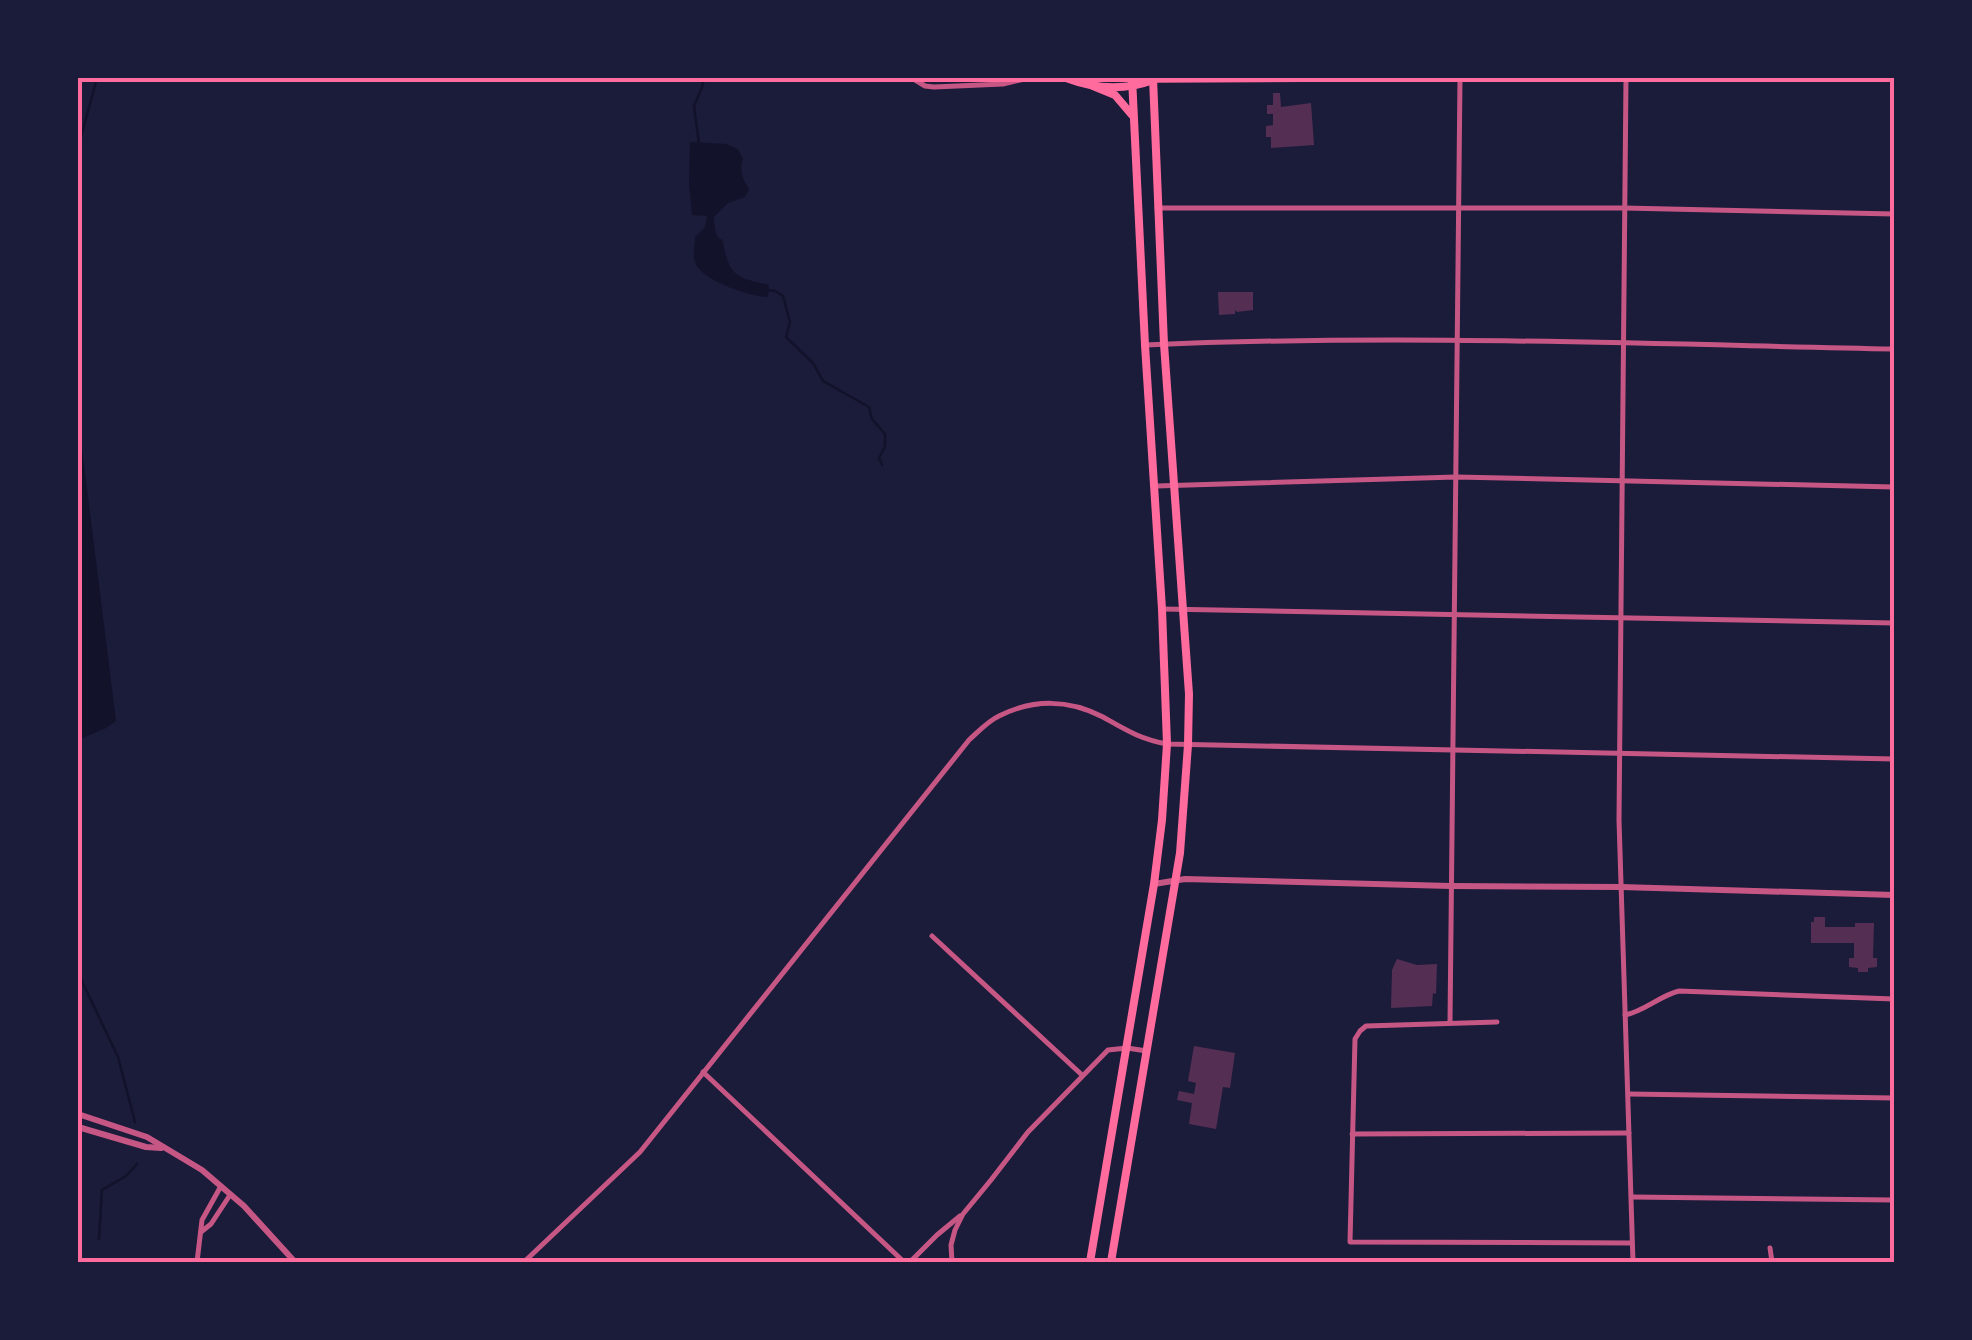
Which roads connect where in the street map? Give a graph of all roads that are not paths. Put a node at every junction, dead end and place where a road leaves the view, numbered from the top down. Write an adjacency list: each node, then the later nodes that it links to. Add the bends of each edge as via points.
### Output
1 (912, 78): 2 (street, via 934,87)
2 (1029, 78)
3 (1066, 78): 9 (main road)
4 (1150, 78): 5 (street); 8 (main road); 12 (main road)
5 (1435, 78)
6 (1460, 78): 11 (street)
7 (1626, 78): 13 (street)
8 (1132, 83): 9 (main road); 10 (main road)
9 (1093, 86): 10 (main road, via 1119,98)
10 (1134, 120): 18 (main road)
11 (1459, 207): 12 (street); 13 (street); 15 (street)
12 (1157, 208): 16 (main road)
13 (1624, 208): 14 (street); 17 (street)
14 (1894, 214)
15 (1458, 338): 16 (street); 17 (street); 20 (street)
16 (1164, 344): 18 (street); 23 (main road)
17 (1624, 344): 19 (street); 21 (street)
18 (1145, 345): 22 (main road)
19 (1894, 349)
20 (1456, 476): 21 (street); 23 (street); 27 (street)
21 (1624, 480): 24 (street); 28 (street)
22 (1156, 486): 23 (street); 25 (main road)
23 (1175, 486): 26 (main road)
24 (1894, 487)
25 (1162, 609): 26 (street); 30 (main road)
26 (1183, 609): 27 (street); 31 (main road)
27 (1455, 614): 28 (street); 32 (street)
28 (1621, 617): 29 (street); 33 (street)
29 (1894, 623)
30 (1166, 744): 31 (street); 36 (main road); 47 (street, via 1069,704 1036,703 996,716 969,740)
31 (1188, 744): 32 (street); 35 (main road)
32 (1453, 751): 33 (street); 37 (street)
33 (1620, 752): 34 (street); 38 (street)
34 (1894, 759)
35 (1176, 880): 36 (street); 37 (street); 46 (main road)
36 (1154, 884): 45 (main road)
37 (1451, 886): 38 (street); 44 (street)
38 (1621, 887): 39 (street); 42 (street)
39 (1894, 896)
40 (932, 936): 48 (street)
41 (1894, 999): 42 (street, via 1679,991)
42 (1625, 1015): 49 (street)
43 (1497, 1022): 44 (street)
44 (1450, 1023): 54 (street, via 1360,1031)
45 (1128, 1048): 46 (street); 48 (street, via 1108,1050); 69 (main road)
46 (1147, 1051): 70 (main road)
47 (703, 1072): 66 (street, via 640,1152); 67 (street)
48 (1082, 1075): 60 (street)
49 (1629, 1094): 50 (street); 53 (street)
50 (1894, 1098)
51 (78, 1114): 55 (street)
52 (78, 1128): 55 (street)
53 (1630, 1132): 54 (street); 58 (street)
54 (1352, 1134): 62 (street, via 1350,1242)
55 (163, 1148): 56 (street)
56 (222, 1185): 57 (street); 61 (street)
57 (231, 1193): 61 (street); 65 (street)
58 (1632, 1197): 59 (street); 62 (street)
59 (1894, 1200)
60 (962, 1214): 67 (street); 68 (street)
61 (201, 1232): 64 (street)
62 (1633, 1244): 71 (street)
63 (1770, 1248): 72 (street)
64 (196, 1262)
65 (295, 1262)
66 (524, 1262)
67 (907, 1262)
68 (952, 1262)
69 (1090, 1262)
70 (1111, 1262)
71 (1634, 1262)
72 (1772, 1262)

